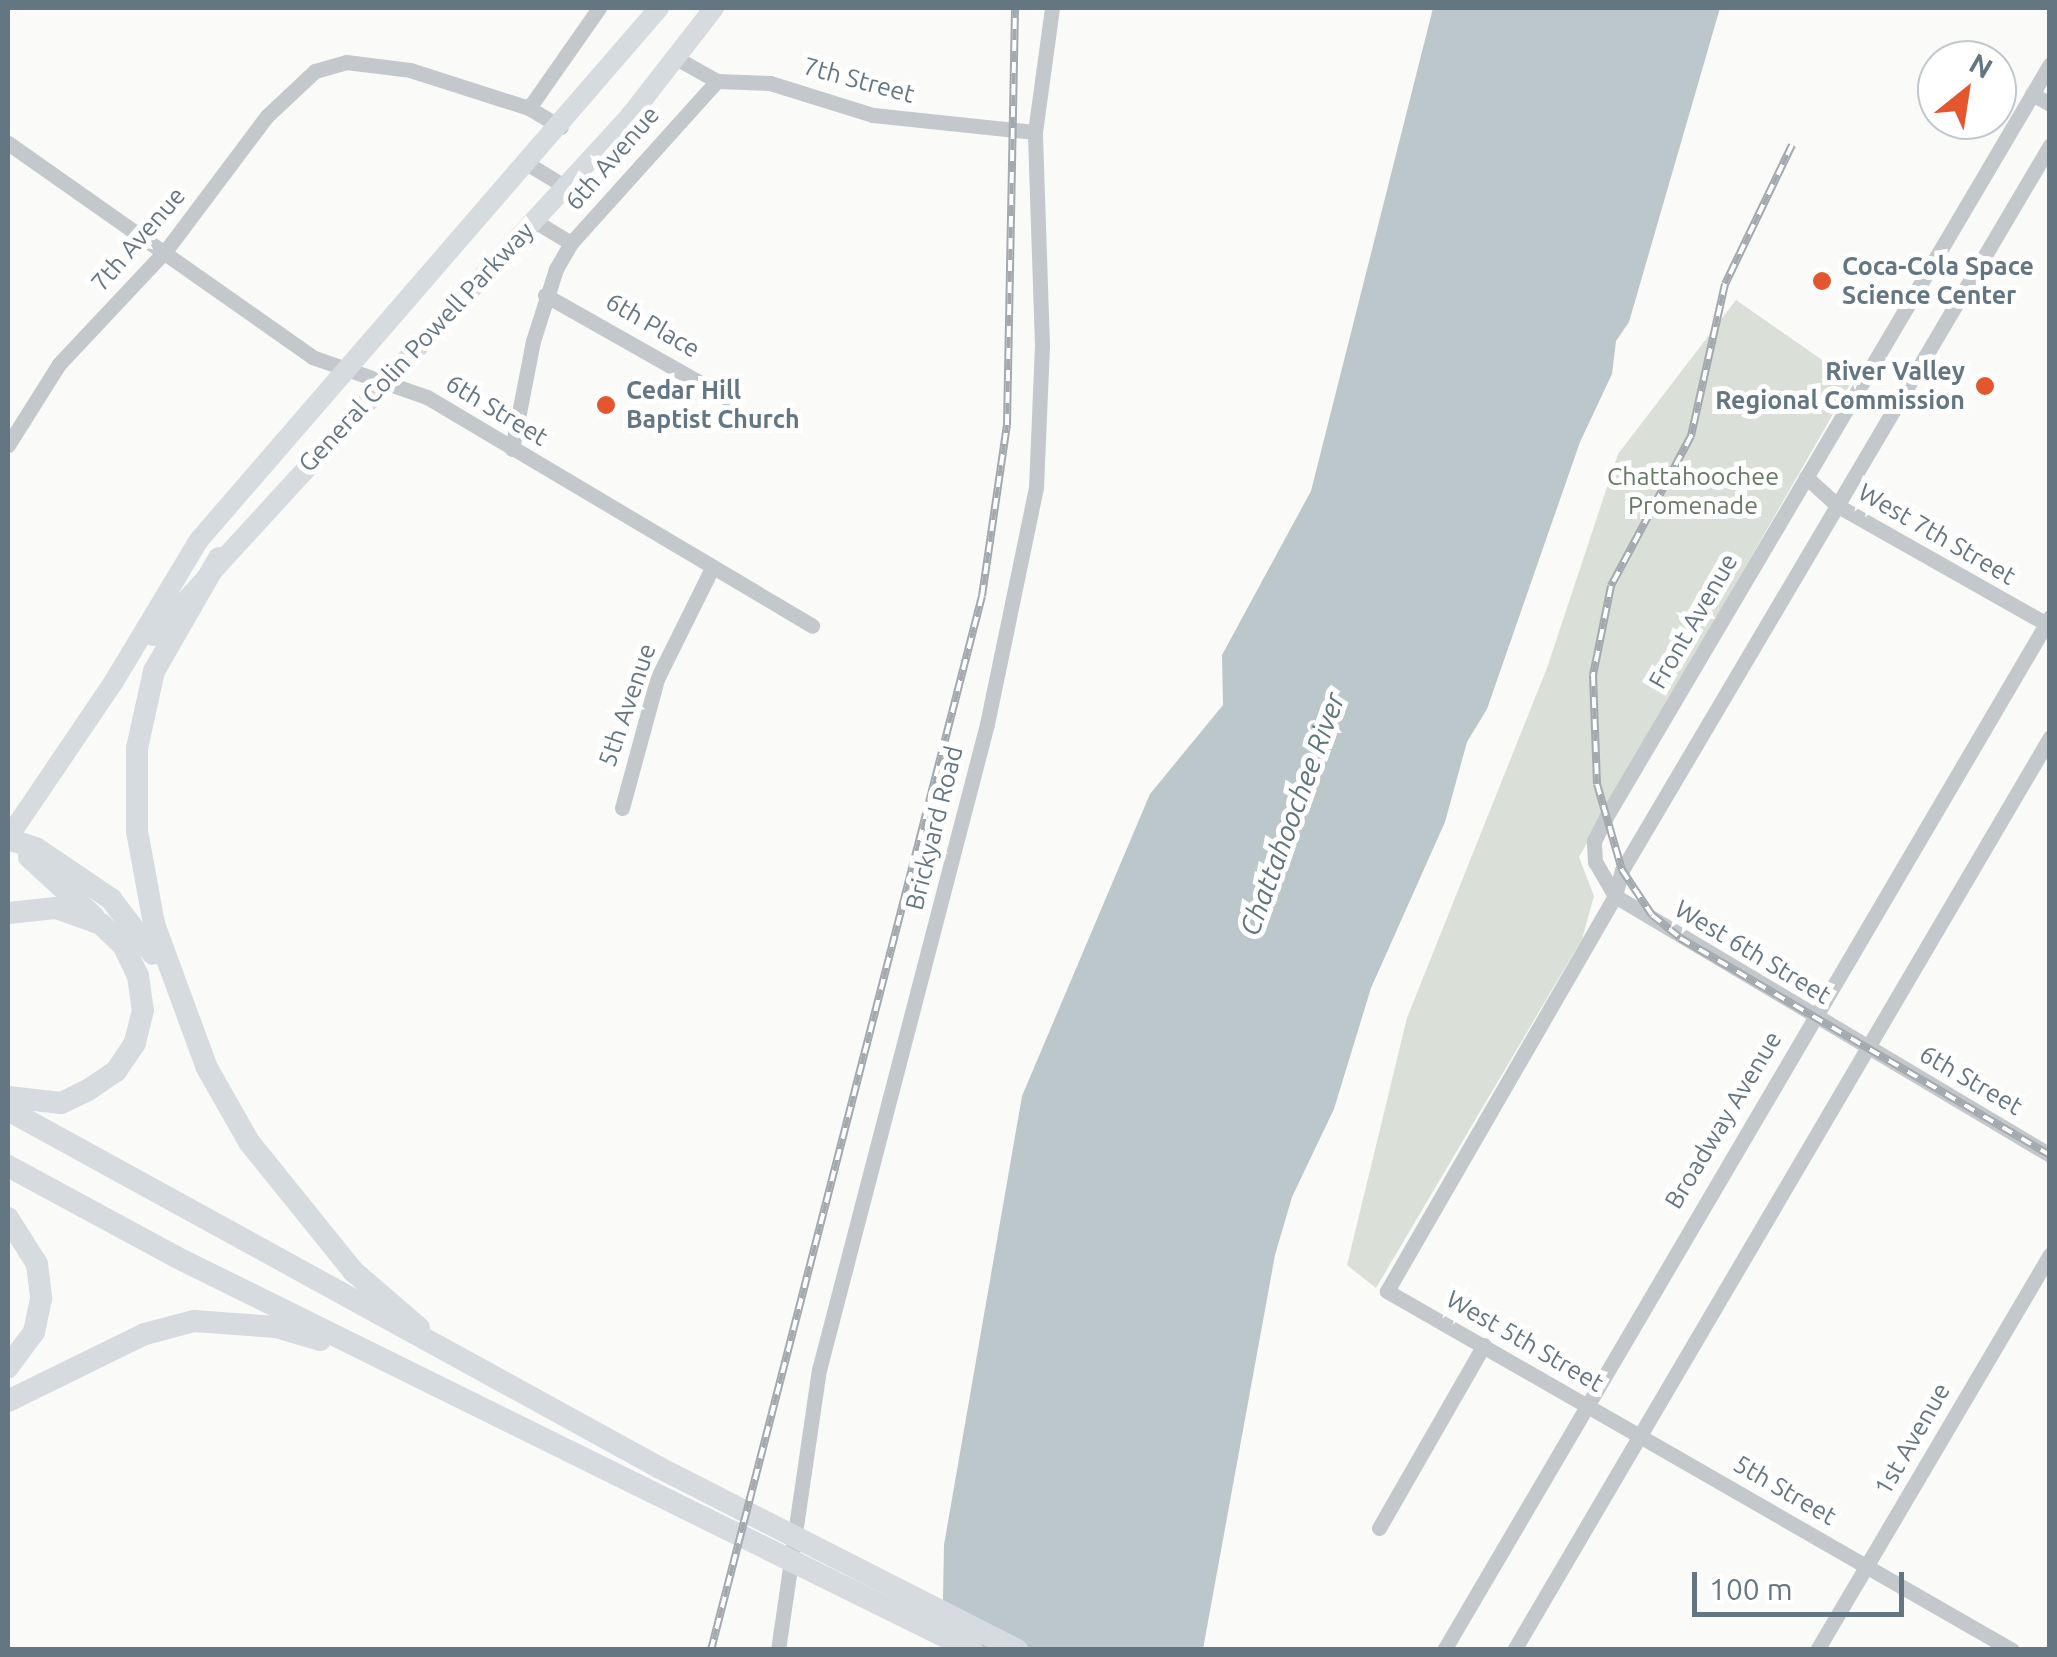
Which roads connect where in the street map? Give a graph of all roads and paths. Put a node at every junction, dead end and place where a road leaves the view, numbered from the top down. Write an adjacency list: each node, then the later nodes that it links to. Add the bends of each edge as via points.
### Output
1 (599, 8): 10 (street)
2 (659, 8): 11 (main road, General Colin Powell Parkway)
3 (714, 8): 5 (main road, General Colin Powell Parkway)
4 (1052, 8): 12 (street, Brickyard Road)
5 (676, 58): 7 (street, 7th Street); 16 (main road, General Colin Powell Parkway)
6 (2050, 64): 8 (street, Front Avenue)
7 (717, 82): 12 (street, 7th Street, via 770,83 897,120); 18 (street, 6th Avenue)
8 (2032, 94): 9 (street); 27 (street, Front Avenue)
9 (2050, 104)
10 (530, 108): 11 (street); 19 (street, 7th Avenue, via 378,64 346,62 313,72 267,116)
11 (561, 127): 15 (main road, General Colin Powell Parkway)
12 (1034, 132): 59 (street, Brickyard Road, via 1042,346 1032,507 987,724 819,1370)
13 (8, 142): 19 (street, 6th Street)
14 (2050, 145): 28 (street)
15 (528, 164): 16 (street); 21 (main road, General Colin Powell Parkway)
16 (566, 186): 17 (main road, General Colin Powell Parkway)
17 (533, 220): 18 (street); 22 (main road, General Colin Powell Parkway)
18 (571, 243): 20 (street, 6th Avenue)
19 (167, 249): 21 (street, 6th Street, via 312,356); 24 (street, 7th Avenue)
20 (545, 295): 23 (street, 6th Place); 26 (street, 6th Avenue)
21 (343, 370): 22 (street, 6th Street); 33 (main road, General Colin Powell Parkway, via 199,540)
22 (385, 380): 26 (street, 6th Street); 29 (main road, General Colin Powell Parkway)
23 (734, 402)
24 (15, 415): 25 (street, 7th Avenue)
25 (8, 445)
26 (512, 449): 30 (street, 6th Street)
27 (1806, 477): 28 (street, West 7th Street); 37 (street, Front Avenue, via 1594,841 1595,862)
28 (1838, 506): 31 (street, West 7th Street); 37 (street, via 1622,870)
29 (219, 558): 33 (main road, General Colin Powell Parkway); 40 (highway, via 154,671 137,748 136,831)
30 (712, 568): 32 (street, 6th Street); 35 (street, 5th Avenue, via 658,680)
31 (2048, 622): 41 (street, Broadway Avenue)
32 (812, 626)
33 (113, 684): 36 (main road, General Colin Powell Parkway)
34 (2050, 737): 42 (street)
35 (622, 808)
36 (8, 839): 39 (highway); 40 (highway, via 36,848 111,899 138,927)
37 (1615, 896): 41 (street, West 6th Street); 49 (street, West 5th Street, via 1387,1291)
38 (8, 913): 39 (highway, via 56,908)
39 (101, 924): 43 (highway, via 123,946 138,976 143,1010 135,1043 116,1071 61,1103)
40 (174, 992): 50 (highway, via 207,1068 297,1210 354,1271)
41 (1813, 1017): 42 (street, West 6th Street); 54 (street, Broadway Avenue)
42 (1867, 1048): 45 (street, 6th Street); 55 (street)
43 (8, 1097)
44 (8, 1110): 50 (highway)
45 (2050, 1155)
46 (8, 1166): 51 (highway)
47 (8, 1218): 52 (highway, via 36,1264 41,1298 34,1332)
48 (2050, 1254): 58 (street, 1st Avenue)
49 (1484, 1345): 54 (street, West 5th Street); 57 (street)
50 (452, 1356): 56 (highway)
51 (383, 1360): 53 (highway, via 276,1327 194,1321 145,1334); 56 (highway)
52 (8, 1366)
53 (8, 1400)
54 (1584, 1404): 55 (street, West 5th Street); 62 (street, Broadway Avenue)
55 (1637, 1435): 58 (street, 5th Street); 63 (street)
56 (656, 1478): 60 (highway); 61 (highway)
57 (1379, 1528)
58 (1867, 1566): 64 (street, 1st Avenue); 65 (street, 5th Street)
59 (778, 1650)
60 (972, 1650)
61 (1017, 1650)
62 (1444, 1650)
63 (1514, 1650)
64 (1817, 1650)
65 (2012, 1650)

